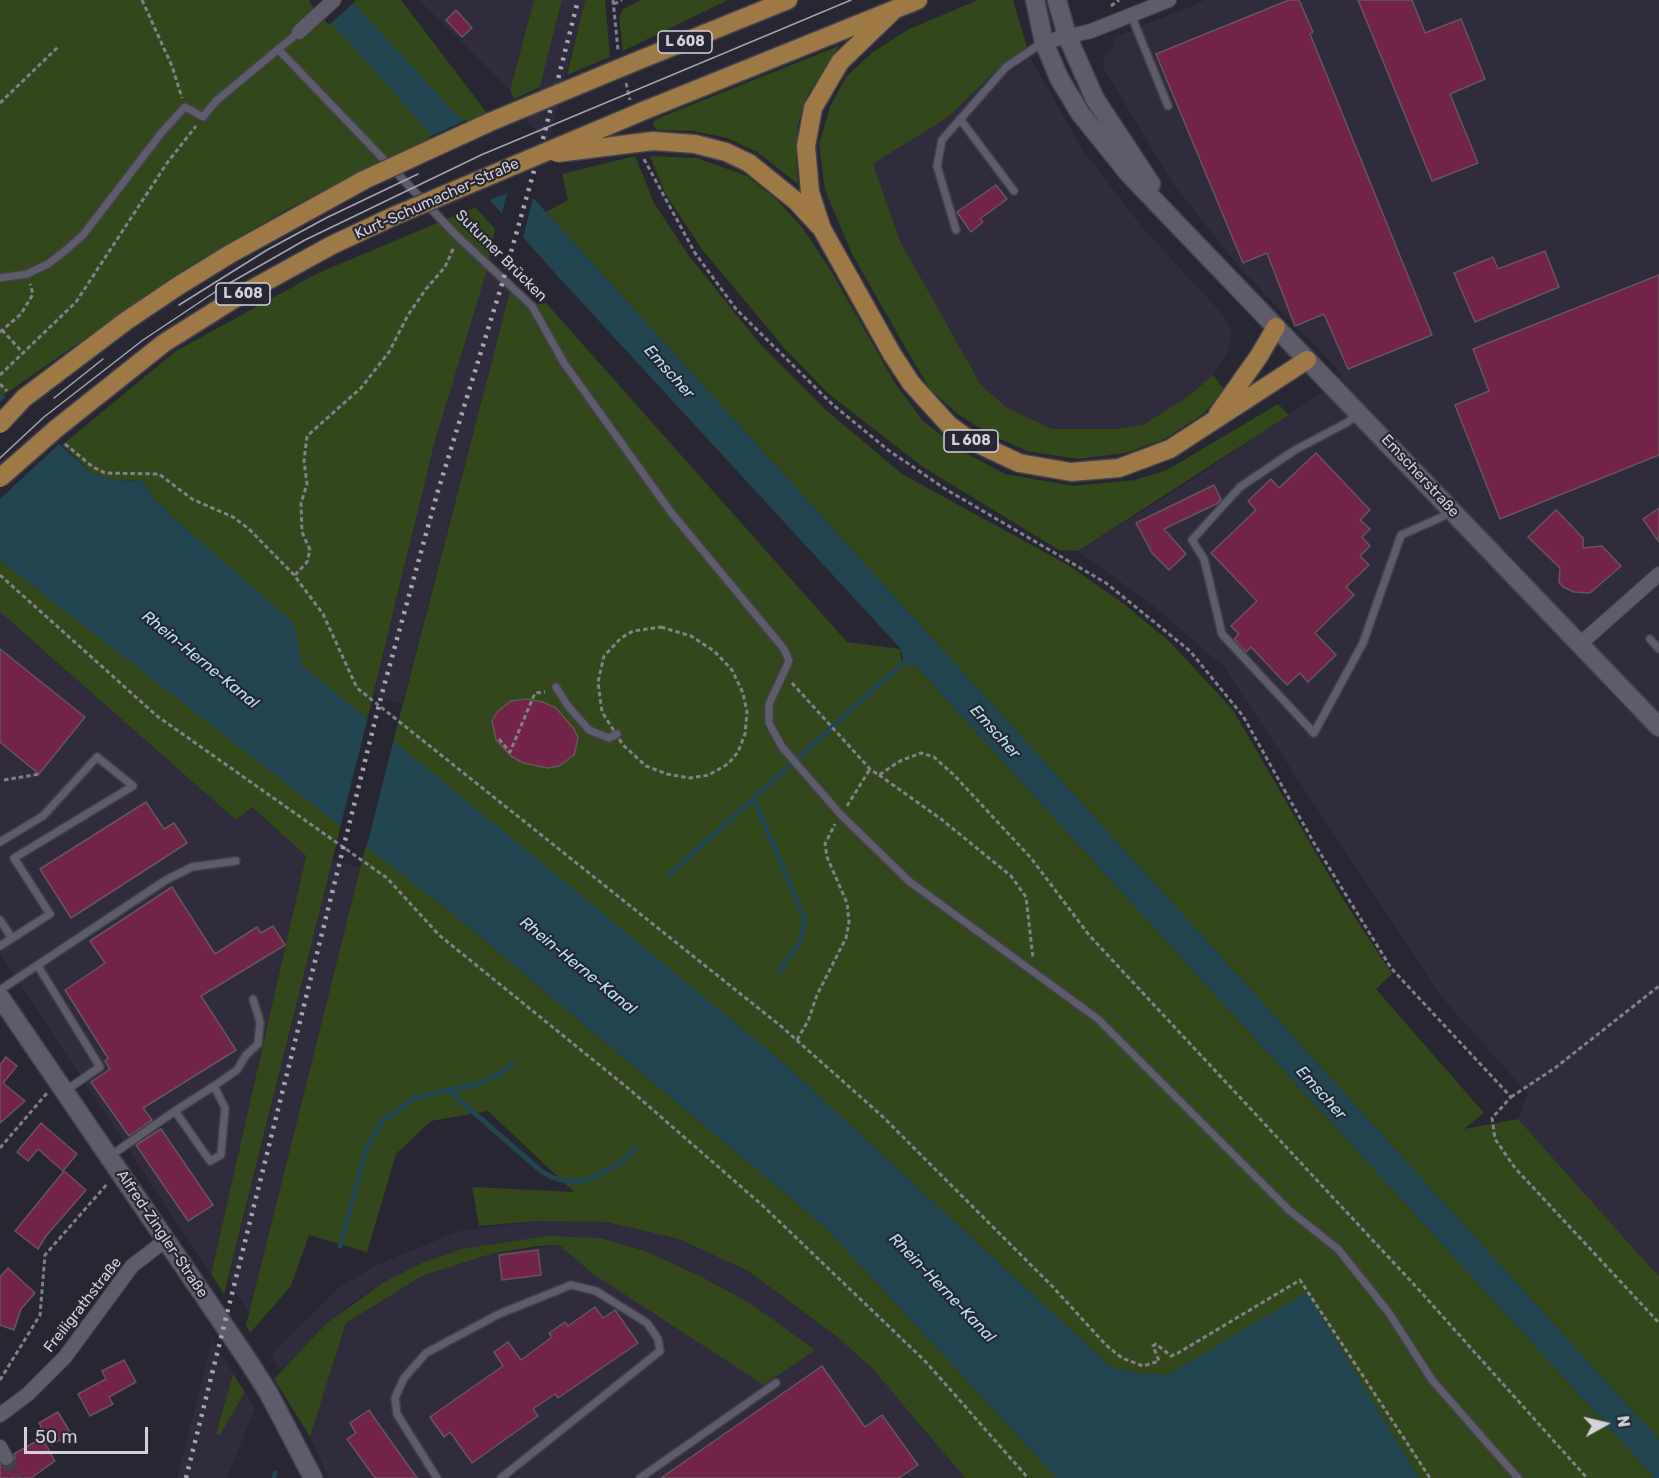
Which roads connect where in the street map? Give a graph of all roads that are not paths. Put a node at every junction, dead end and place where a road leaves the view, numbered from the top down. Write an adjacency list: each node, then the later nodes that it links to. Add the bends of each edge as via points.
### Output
1 (334, 0): 9 (street)
2 (788, 0): 25 (main road, L 608, bridge, via 625,58 364,180 178,286 16,395)
3 (918, 0): 7 (main road, Kurt-Schumacher-Straße / L 608)
4 (1035, 0): 11 (street, Emscherstraße)
5 (1057, 0): 10 (street, Emscherstraße)
6 (1169, 0): 8 (street)
7 (894, 10): 15 (main road, Kurt-Schumacher-Straße / L 608, bridge); 18 (main road, L 608, via 840,62 813,108 806,146 810,192)
8 (1131, 15): 10 (street, via 1091,32); 13 (lane)
9 (300, 32): 12 (lane)
10 (1066, 36): 11 (street); 17 (street, Emscherstraße, via 1095,99)
11 (1044, 42): 14 (lane, via 1006,67); 17 (street, Emscherstraße, via 1080,113 1129,174)
12 (278, 49): 20 (lane, via 216,101 203,117 185,107 83,235 48,264 27,274); 55 (lane, Sutumer Brücken, via 458,237 532,306 564,363 670,511 784,649 789,661 769,704 769,723 783,747 841,815 910,882 1098,1019 1290,1211 1338,1249 1389,1313 1425,1372)
13 (1168, 106)
14 (960, 119): 16 (lane); 19 (lane, via 942,141 936,166)
15 (538, 155): 18 (main road, L 608, bridge, via 653,141 695,144 726,152 749,163 796,201); 26 (main road, Kurt-Schumacher-Straße / L 608, bridge, via 332,245 234,299 164,343 60,435)
16 (1014, 191)
17 (1180, 225): 21 (street, Emscherstraße)
18 (822, 229): 24 (main road, L 608, via 911,383 949,425 993,453 1045,469 1071,472 1119,468 1170,449)
19 (956, 230)
20 (0, 278)
21 (1276, 327): 22 (street, Emscherstraße); 24 (main road, L 608)
22 (1307, 360): 23 (street, Emscherstraße); 24 (main road, L 608)
23 (1359, 411): 27 (street, Emscherstraße); 27 (lane, via 1348,422 1295,450 1240,488 1192,540 1204,559 1222,634 1314,733 1363,644 1401,535 1442,517)
24 (1214, 421)
25 (0, 424)
26 (0, 478)
27 (1450, 508): 30 (street, Emscherstraße)
28 (1659, 574): 30 (street)
29 (1650, 639): 31 (lane)
30 (1580, 644): 33 (street, Emscherstraße)
31 (1659, 649)
32 (556, 687): 34 (lane, via 589,730 609,738)
33 (1659, 727)
34 (617, 734)
35 (0, 842): 38 (lane, via 43,816 97,757 133,786 14,858 50,914)
36 (236, 861): 40 (lane, via 192,867 166,880)
37 (0, 920): 38 (lane)
38 (12, 938): 39 (lane)
39 (0, 946)
40 (38, 966): 41 (lane); 44 (lane, via 100,1067)
41 (0, 990)
42 (0, 997): 44 (street, Alfred-Zingler-Straße)
43 (253, 999): 45 (lane, via 260,1022 258,1044 237,1070)
44 (61, 1085): 47 (street, Alfred-Zingler-Straße)
45 (214, 1086): 46 (lane); 46 (lane, via 225,1108 221,1155 210,1161)
46 (175, 1111): 47 (lane)
47 (114, 1163): 48 (street, Alfred-Zingler-Straße)
48 (167, 1239): 50 (street, Freiligrathstraße, via 132,1266 65,1357); 51 (street, Alfred-Zingler-Straße, via 268,1392)
49 (776, 1383): 54 (lane)
50 (0, 1415)
51 (313, 1478)
52 (437, 1478): 53 (lane, via 397,1414 395,1398 404,1378 426,1353 499,1314 572,1285 596,1291 647,1323 660,1351)
53 (501, 1478)
54 (640, 1478)
55 (1518, 1478)

